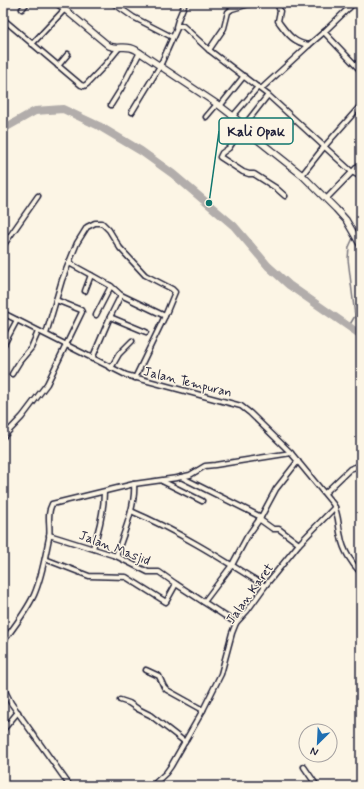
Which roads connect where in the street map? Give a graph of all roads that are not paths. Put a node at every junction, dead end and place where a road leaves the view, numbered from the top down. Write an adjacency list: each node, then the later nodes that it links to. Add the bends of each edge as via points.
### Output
1 (27, 3): 10 (street)
2 (57, 3): 11 (street)
3 (113, 3): 15 (street, via 133,17)
4 (185, 3): 13 (street)
5 (253, 3): 19 (street, via 228,12 224,28)
6 (277, 3): 17 (street, via 280,11 278,21 288,36)
7 (344, 3): 9 (street)
8 (354, 3): 9 (street)
9 (349, 8): 14 (street)
10 (22, 9)
11 (65, 9): 16 (street); 18 (street, via 107,44)
12 (3, 19): 16 (street)
13 (176, 30): 15 (street); 19 (street, via 178,26 183,26)
14 (324, 32): 17 (street); 24 (street)
15 (172, 37): 23 (street)
16 (32, 44): 22 (street)
17 (309, 45): 26 (street)
18 (119, 48): 20 (street, via 125,46); 22 (street, via 84,86)
19 (210, 50): 25 (street)
20 (140, 52): 23 (street); 28 (street)
21 (68, 54): 22 (street)
22 (58, 66)
23 (160, 66): 29 (street); 31 (street)
24 (361, 71)
25 (244, 76): 26 (street); 29 (street)
26 (259, 88): 27 (street); 32 (street)
27 (268, 95): 34 (street); 35 (street)
28 (111, 105)
29 (219, 105): 32 (street); 33 (street)
30 (360, 106): 35 (street)
31 (132, 112)
32 (233, 116): 34 (street)
33 (206, 117)
34 (243, 127): 38 (street); 41 (street, via 230,148 220,157 244,172 254,174)
35 (324, 147): 37 (street); 38 (street)
36 (361, 163): 37 (street)
37 (352, 172): 39 (street); 42 (street)
38 (302, 175): 42 (street)
39 (361, 177)
40 (38, 196): 43 (street)
41 (285, 196)
42 (327, 198): 44 (street, via 346,220)
43 (3, 246)
44 (361, 246)
45 (69, 263): 46 (street); 50 (street); 54 (street, via 87,227 102,223 145,276 174,290 174,297)
46 (91, 275): 47 (street); 48 (street)
47 (110, 286): 49 (street); 52 (street)
48 (85, 291)
49 (121, 295): 53 (street); 54 (street)
50 (56, 300): 58 (street); 60 (street, via 82,312)
51 (3, 314): 55 (street, Jalan Tempuran)
52 (96, 315)
53 (110, 316): 57 (street); 62 (street)
54 (165, 316): 65 (street)
55 (17, 320): 56 (street, Jalan Tempuran); 61 (street)
56 (38, 332): 58 (street, Jalan Tempuran); 64 (street, via 31,348)
57 (146, 332)
58 (46, 334): 60 (street, Jalan Tempuran)
59 (132, 341): 63 (street, via 119,354)
60 (66, 345): 62 (street, Jalan Tempuran); 66 (street, via 47,384)
61 (3, 346)
62 (92, 359): 63 (street, Jalan Tempuran)
63 (111, 368): 65 (street, Jalan Tempuran)
64 (12, 374)
65 (136, 378): 67 (street, Jalan Tempuran, via 241,406)
66 (3, 437)
67 (291, 453): 68 (street, Jalan Tempuran); 70 (street, via 205,466)
68 (298, 461): 74 (street, Jalan Tempuran); 78 (street, via 276,489)
69 (361, 464): 74 (street, via 350,469)
70 (181, 478): 71 (street); 78 (street)
71 (162, 481): 72 (street); 75 (street)
72 (134, 484): 73 (street); 77 (street)
73 (104, 492): 79 (street, via 52,504 48,513); 81 (street, via 100,530)
74 (325, 493): 76 (street, Jalan Tempuran)
75 (202, 502)
76 (335, 507): 80 (street, Jalan Karet); 85 (street, via 343,545)
77 (131, 511): 82 (street); 84 (street, via 154,521)
78 (260, 518): 80 (street); 84 (street)
79 (49, 535): 81 (street, Jalan Masjid); 83 (street)
80 (299, 544): 87 (street, Jalan Karet)
81 (93, 548): 82 (street, Jalan Masjid)
82 (116, 556): 86 (street, Jalan Masjid, via 145,571 159,572)
83 (45, 559): 86 (street, via 89,576 126,577 166,602); 90 (street, via 34,595)
84 (232, 565): 87 (street); 88 (street)
85 (361, 573)
86 (176, 584): 88 (street)
87 (265, 586): 89 (street, Jalan Karet)
88 (204, 602): 89 (street)
89 (236, 623): 94 (street, Jalan Karet, via 221,674)
90 (3, 642)
91 (146, 670): 94 (street, via 159,676 167,690)
92 (3, 687): 95 (street)
93 (120, 700): 97 (street, via 150,715)
94 (203, 710): 97 (street, Jalan Karet)
95 (18, 712): 96 (street); 99 (street)
96 (3, 730)
97 (185, 742): 100 (street, Jalan Karet, via 166,773)
98 (304, 767): 101 (street)
99 (70, 786)
100 (152, 786)
101 (317, 786)

